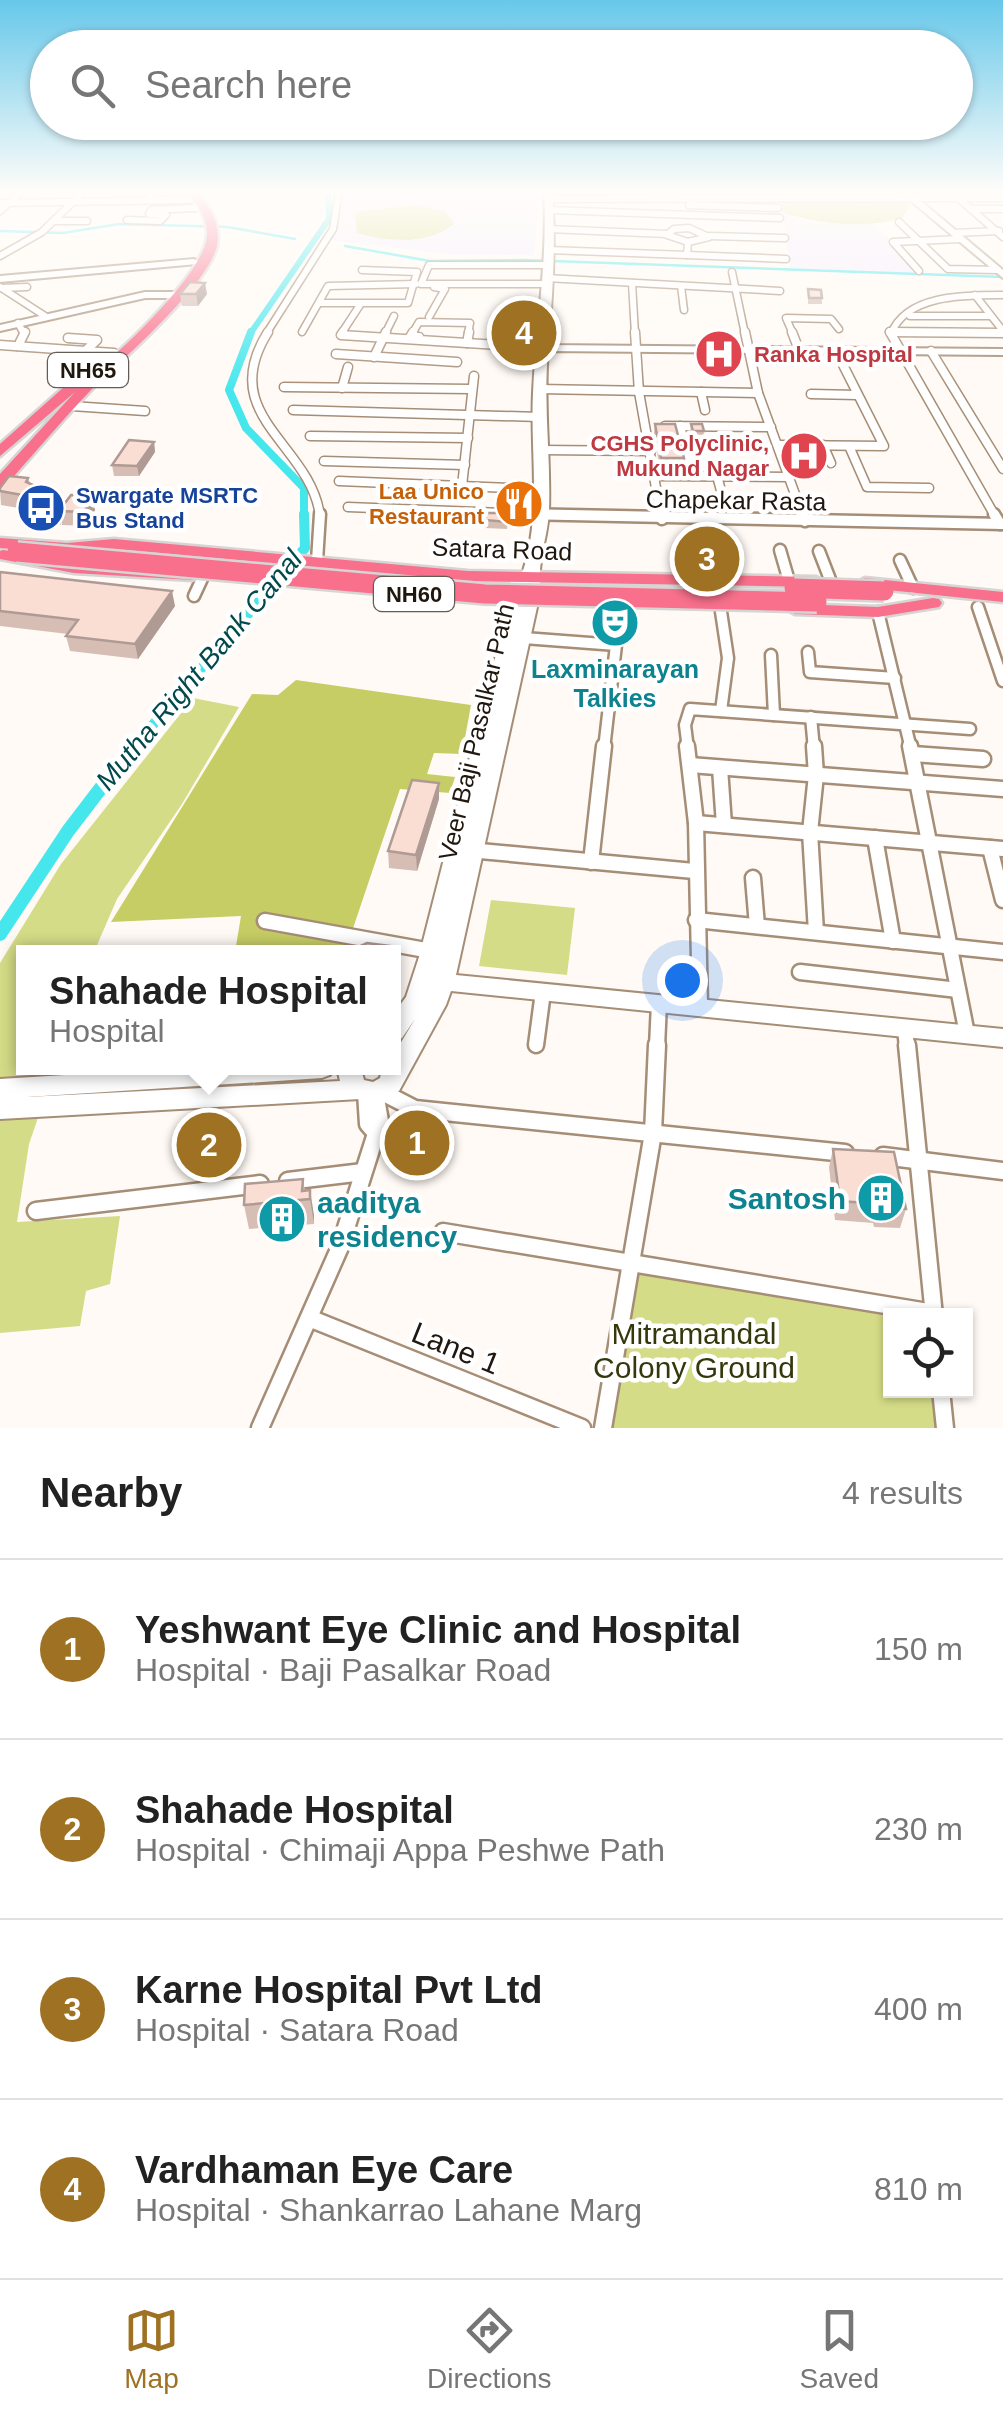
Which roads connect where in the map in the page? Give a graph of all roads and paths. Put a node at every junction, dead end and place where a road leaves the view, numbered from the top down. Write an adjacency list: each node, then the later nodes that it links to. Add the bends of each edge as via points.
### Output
1 (196, 258): 10 (highway, NH65)
2 (207, 258): 24 (highway, NH65)
3 (318, 258): 119 (street, via 254,358 251,396 320,508)
4 (550, 258): 11 (main road, Veer Baji Pasalkar Path)
5 (637, 258): 11 (street)
6 (777, 258): 7 (street)
7 (786, 258)
8 (907, 258): 14 (street)
9 (937, 258): 15 (street, via 950,270)
10 (194, 262): 16 (main road); 24 (highway, NH65)
11 (549, 264): 11 (street, via 502,284 502,276 420,284 430,266); 17 (street, via 569,274); 48 (main road, Veer Baji Pasalkar Path)
12 (362, 270): 18 (street, via 417,272)
13 (732, 272): 22 (street)
14 (919, 272)
15 (1001, 272)
16 (0, 280)
17 (632, 283): 19 (street); 49 (street)
18 (415, 285): 27 (street, via 338,283 326,287); 28 (street, via 406,305); 32 (street, via 445,289)
19 (681, 286): 22 (street); 29 (street)
20 (27, 287): 21 (street)
21 (0, 288): 30 (street)
22 (733, 289): 23 (street); 50 (street)
23 (780, 291)
24 (173, 295): 30 (main road); 60 (highway, NH65); 64 (highway, NH65)
25 (975, 295): 26 (street); 33 (street, via 938,301); 34 (street)
26 (1003, 295)
27 (319, 302): 28 (street); 39 (street)
28 (360, 305): 43 (street, via 341,336)
29 (684, 310)
30 (45, 316): 36 (main road)
31 (394, 316): 43 (street)
32 (429, 316)
33 (906, 316): 34 (street); 40 (street)
34 (991, 316): 41 (street)
35 (446, 322): 44 (street); 44 (street, via 419,322 410,337); 45 (street, via 472,324)
36 (18, 323): 37 (main road); 47 (street, via 25,332)
37 (0, 328)
38 (840, 329): 51 (street, via 831,319 786,318)
39 (302, 332)
40 (890, 332): 41 (street); 55 (street)
41 (1003, 332)
42 (68, 338): 52 (street, via 96,340)
43 (382, 338): 45 (street); 58 (street)
44 (438, 338): 45 (street)
45 (465, 344): 48 (street); 59 (street, via 423,347)
46 (0, 345): 47 (street)
47 (18, 346): 52 (street)
48 (544, 348): 49 (main road); 68 (main road, Veer Baji Pasalkar Path)
49 (636, 349): 50 (main road); 69 (street)
50 (747, 350): 51 (main road); 71 (street)
51 (799, 350): 53 (main road)
52 (86, 351): 60 (street)
53 (836, 351): 55 (main road); 73 (street)
54 (931, 351): 55 (main road); 56 (main road); 96 (street)
55 (897, 352): 112 (street)
56 (1003, 352)
57 (336, 354): 58 (street)
58 (374, 356): 59 (street)
59 (417, 359): 61 (street)
60 (105, 361): 90 (highway, NH65, via 68,386); 95 (highway)
61 (457, 362)
62 (348, 367): 66 (street)
63 (474, 376): 67 (street)
64 (88, 386): 74 (highway, NH65); 95 (highway)
65 (284, 387): 66 (street)
66 (342, 388): 67 (street)
67 (472, 390): 78 (street)
68 (539, 390): 69 (street); 79 (main road, Veer Baji Pasalkar Path)
69 (639, 392): 70 (street); 80 (street)
70 (700, 392): 71 (street); 76 (street)
71 (758, 393): 82 (street)
72 (810, 394): 73 (street)
73 (858, 395): 87 (street, via 884,446)
74 (72, 406): 77 (street); 102 (highway, NH65)
75 (292, 410): 78 (street)
76 (705, 410)
77 (145, 412)
78 (469, 412): 79 (street); 84 (street)
79 (539, 414): 88 (main road, Veer Baji Pasalkar Path)
80 (646, 426): 81 (street); 89 (street)
81 (680, 426): 82 (street); 98 (street)
82 (771, 427): 85 (street)
83 (310, 436): 84 (street)
84 (468, 438): 94 (street)
85 (778, 445): 86 (street); 100 (street)
86 (823, 445): 87 (street); 92 (street)
87 (849, 446): 106 (street, via 868,487)
88 (540, 450): 89 (street); 109 (main road, Veer Baji Pasalkar Path)
89 (651, 451): 97 (street)
90 (0, 452)
91 (324, 461): 93 (street)
92 (831, 463)
93 (417, 464): 94 (street); 103 (street)
94 (465, 465): 104 (street)
95 (0, 468)
96 (1003, 469)
97 (656, 476): 98 (street); 110 (street)
98 (693, 476): 99 (street)
99 (717, 476): 100 (street); 107 (street)
100 (789, 477): 111 (street)
101 (339, 481): 103 (street)
102 (0, 483)
103 (413, 484): 104 (street)
104 (462, 486): 105 (street)
105 (511, 488)
106 (929, 488)
107 (723, 498)
108 (348, 507): 109 (street, Chapekar Rasta)
109 (542, 516): 110 (street, Chapekar Rasta); 121 (main road, Veer Baji Pasalkar Path)
110 (662, 519): 111 (street, Chapekar Rasta)
111 (805, 521): 112 (street, Chapekar Rasta)
112 (1002, 524)
113 (82, 547): 114 (highway, Satara Road / NH60); 119 (highway, Satara Road / NH60); 130 (highway, bridge, via 475,584 595,582)
114 (4, 549): 120 (highway, Satara Road, via 36,565 107,573); 130 (highway, bridge, via 485,594)
115 (693, 549): 122 (street)
116 (780, 550): 123 (street)
117 (820, 551): 124 (street)
118 (900, 560): 125 (street)
119 (315, 561): 121 (highway, Satara Road / NH60)
120 (204, 571): 126 (street); 129 (highway, Satara Road / NH60, bridge)
121 (527, 577): 122 (highway, Satara Road / NH60); 129 (main road, Veer Baji Pasalkar Path)
122 (701, 578): 123 (highway, Satara Road / NH60)
123 (789, 581): 124 (highway, Satara Road / NH60)
124 (831, 582): 125 (highway, Satara Road / NH60)
125 (913, 588): 127 (highway, Satara Road / NH60)
126 (194, 596)
127 (936, 597): 128 (highway, Satara Road / NH60); 130 (highway); 132 (highway, Satara Road / NH60)
128 (1003, 597)
129 (524, 601): 131 (highway, Satara Road); 134 (main road, Veer Baji Pasalkar Path); 157 (main road, Veer Baji Pasalkar Path)
130 (885, 602): 131 (highway, Satara Road); 137 (street)
131 (720, 605): 139 (street, via 728,658)
132 (978, 606): 133 (highway, Satara Road / NH60); 138 (street)
133 (1003, 610)
134 (524, 638): 157 (main road, Veer Baji Pasalkar Path); 158 (street, via 616,645)
135 (808, 652): 137 (street, via 810,672)
136 (771, 656): 140 (street)
137 (894, 678): 142 (street)
138 (1003, 682)
139 (721, 711): 140 (street); 146 (street, via 690,709)
140 (774, 715): 141 (street)
141 (812, 717): 142 (street); 148 (street)
142 (906, 724): 143 (street); 144 (street)
143 (970, 729)
144 (913, 754): 145 (street); 149 (street)
145 (982, 759)
146 (690, 765): 147 (street); 151 (street)
147 (720, 768): 148 (street); 152 (street)
148 (816, 775): 149 (street); 153 (street)
149 (919, 783): 150 (street); 155 (street)
150 (1003, 790)
151 (696, 823): 152 (street); 159 (street)
152 (724, 825): 153 (street)
153 (810, 832): 154 (street); 165 (street)
154 (876, 838): 155 (street); 166 (street)
155 (930, 842): 156 (street); 169 (street)
156 (997, 849): 161 (street)
157 (466, 850): 158 (street); 170 (main road, Veer Baji Pasalkar Path); 173 (main road, Veer Baji Pasalkar Path)
158 (592, 862): 159 (street)
159 (694, 871): 162 (street)
160 (753, 878): 164 (street)
161 (1003, 900)
162 (696, 920): 164 (street); 177 (street)
163 (266, 921): 167 (street)
164 (757, 926): 165 (street)
165 (816, 932): 166 (street)
166 (893, 941): 169 (street)
167 (398, 945)
168 (401, 946): 170 (street)
169 (948, 948): 171 (street); 174 (street)
170 (431, 951): 173 (main road, Veer Baji Pasalkar Path)
171 (1003, 952)
172 (800, 972): 174 (street)
173 (432, 981): 175 (main road); 178 (main road, Veer Baji Pasalkar Path); 183 (main road, Veer Baji Pasalkar Path, via 435,1005)
174 (958, 990): 180 (street)
175 (543, 992): 176 (main road); 182 (street)
176 (659, 1002): 177 (main road); 190 (street)
177 (700, 1006): 179 (main road)
178 (401, 1021)
179 (905, 1028): 180 (main road); 191 (street)
180 (967, 1034): 181 (main road)
181 (1003, 1038)
182 (536, 1044)
183 (401, 1059)
184 (255, 1075): 188 (main road)
185 (394, 1075): 186 (main road, Veer Baji Pasalkar Path, via 392,1084)
186 (366, 1087): 188 (main road); 190 (street, via 415,1108); 193 (street, via 368,1124 376,1132)
187 (0, 1089): 188 (main road)
188 (55, 1096): 189 (main road)
189 (0, 1109)
190 (653, 1133): 191 (street); 196 (street)
191 (918, 1160): 192 (street); 198 (street)
192 (1003, 1171)
193 (363, 1172): 194 (street); 199 (street)
194 (36, 1211)
195 (443, 1232): 196 (street)
196 (631, 1262): 197 (street); 203 (street)
197 (899, 1308)
198 (933, 1308)
199 (310, 1318): 201 (street); 202 (street, Lane 1)
200 (943, 1398): 204 (street)
201 (260, 1428)
202 (582, 1428)
203 (603, 1428)
204 (945, 1428)

